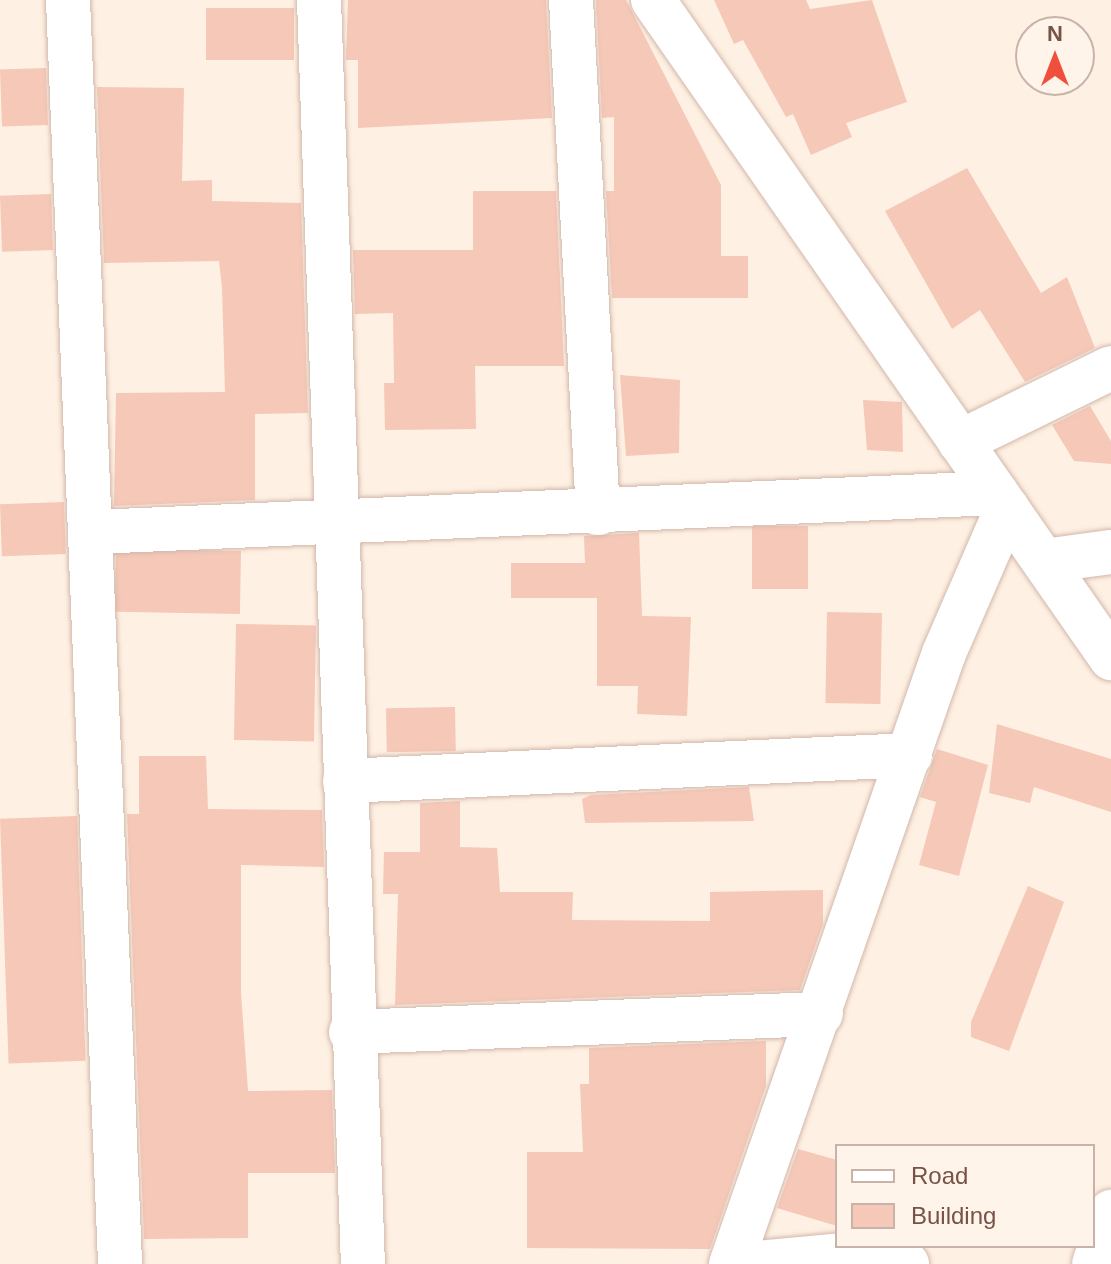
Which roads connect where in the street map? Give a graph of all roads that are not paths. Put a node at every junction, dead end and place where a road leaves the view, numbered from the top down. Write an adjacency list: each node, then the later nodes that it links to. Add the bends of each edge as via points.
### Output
1 (68, 0): 10 (street)
2 (319, 0): 9 (street)
3 (571, 0): 8 (street)
4 (653, 0): 6 (street)
5 (1111, 368): 6 (street)
6 (960, 442): 7 (street)
7 (1002, 501): 8 (street); 12 (street); 14 (street)
8 (598, 513): 9 (street)
9 (338, 522): 10 (street); 15 (street)
10 (95, 532): 19 (street)
11 (1111, 552): 12 (street)
12 (1044, 561): 13 (street)
13 (1111, 658)
14 (910, 755): 15 (street); 16 (street)
15 (345, 781): 17 (street)
16 (821, 1014): 17 (street); 21 (street)
17 (351, 1032): 20 (street)
18 (1111, 1212): 24 (street)
19 (120, 1264)
20 (363, 1264)
21 (731, 1264)
22 (747, 1264): 23 (street, via 852,1254)
23 (907, 1264)
24 (1094, 1264)

